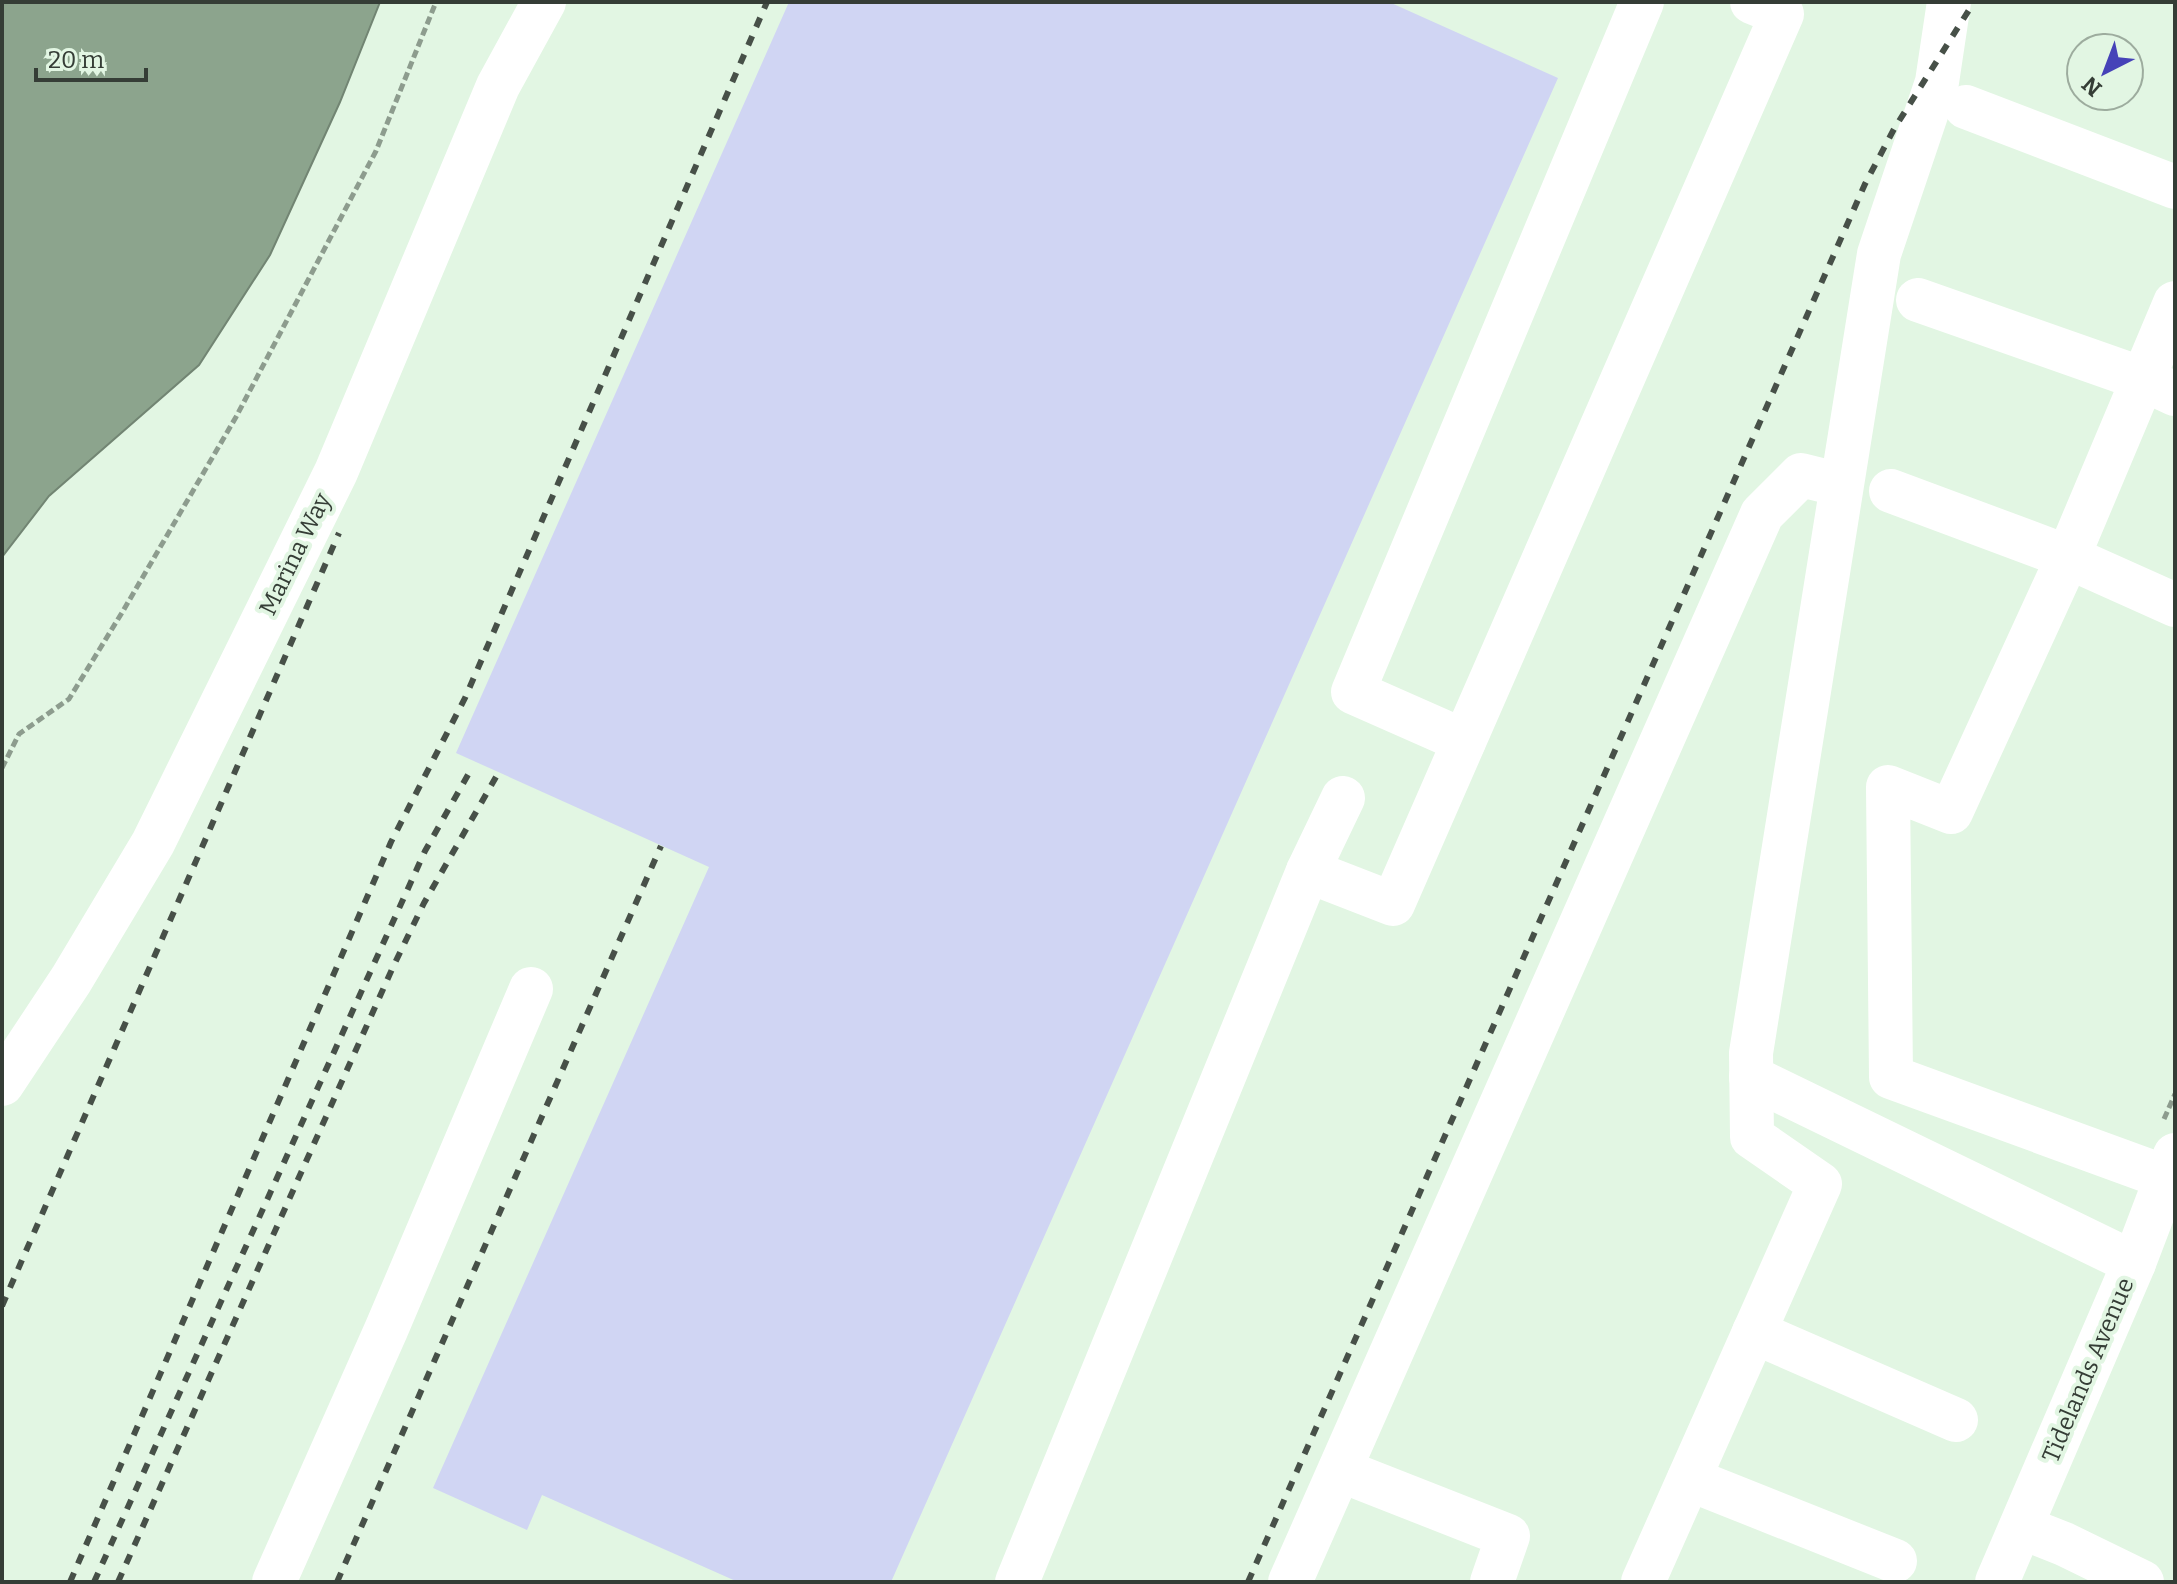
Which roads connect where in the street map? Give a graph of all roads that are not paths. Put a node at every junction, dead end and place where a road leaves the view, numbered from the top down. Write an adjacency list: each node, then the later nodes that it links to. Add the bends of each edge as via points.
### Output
1 (544, 2): 19 (street, Marina Way, via 498,86 336,472 160,829)
2 (1642, 2): 14 (street, via 1353,692)
3 (1752, 2): 14 (street, via 1782,14)
4 (1949, 2): 10 (street, via 1937,82 1879,254)
5 (1966, 107): 6 (street)
6 (2175, 187)
7 (1918, 300): 9 (street)
8 (2175, 303): 9 (street)
9 (2159, 387): 12 (street)
10 (1841, 485): 18 (street); 24 (street, via 1801,475 1762,514)
11 (1891, 491): 12 (street)
12 (2068, 557): 13 (street); 20 (street, via 1951,812 1888,787 1891,1077)
13 (2175, 605)
14 (1464, 741): 16 (street, via 1393,904)
15 (1343, 798): 16 (street)
16 (1308, 871): 29 (street)
17 (531, 989): 28 (street)
18 (1751, 1077): 21 (street); 22 (street, via 1752,1137 1820,1184)
19 (2, 1084)
20 (2172, 1165): 21 (street, Tidelands Avenue)
21 (2134, 1263): 26 (street, Tidelands Avenue)
22 (1754, 1332): 23 (street); 25 (street)
23 (1956, 1420)
24 (1340, 1470): 30 (street); 31 (street, via 1508,1536)
25 (1689, 1479): 27 (street); 32 (street)
26 (2021, 1527): 33 (street, Tidelands Avenue); 34 (street)
27 (1895, 1561)
28 (274, 1582)
29 (1017, 1582)
30 (1290, 1582)
31 (1492, 1582)
32 (1643, 1582)
33 (1997, 1582)
34 (2142, 1582)

